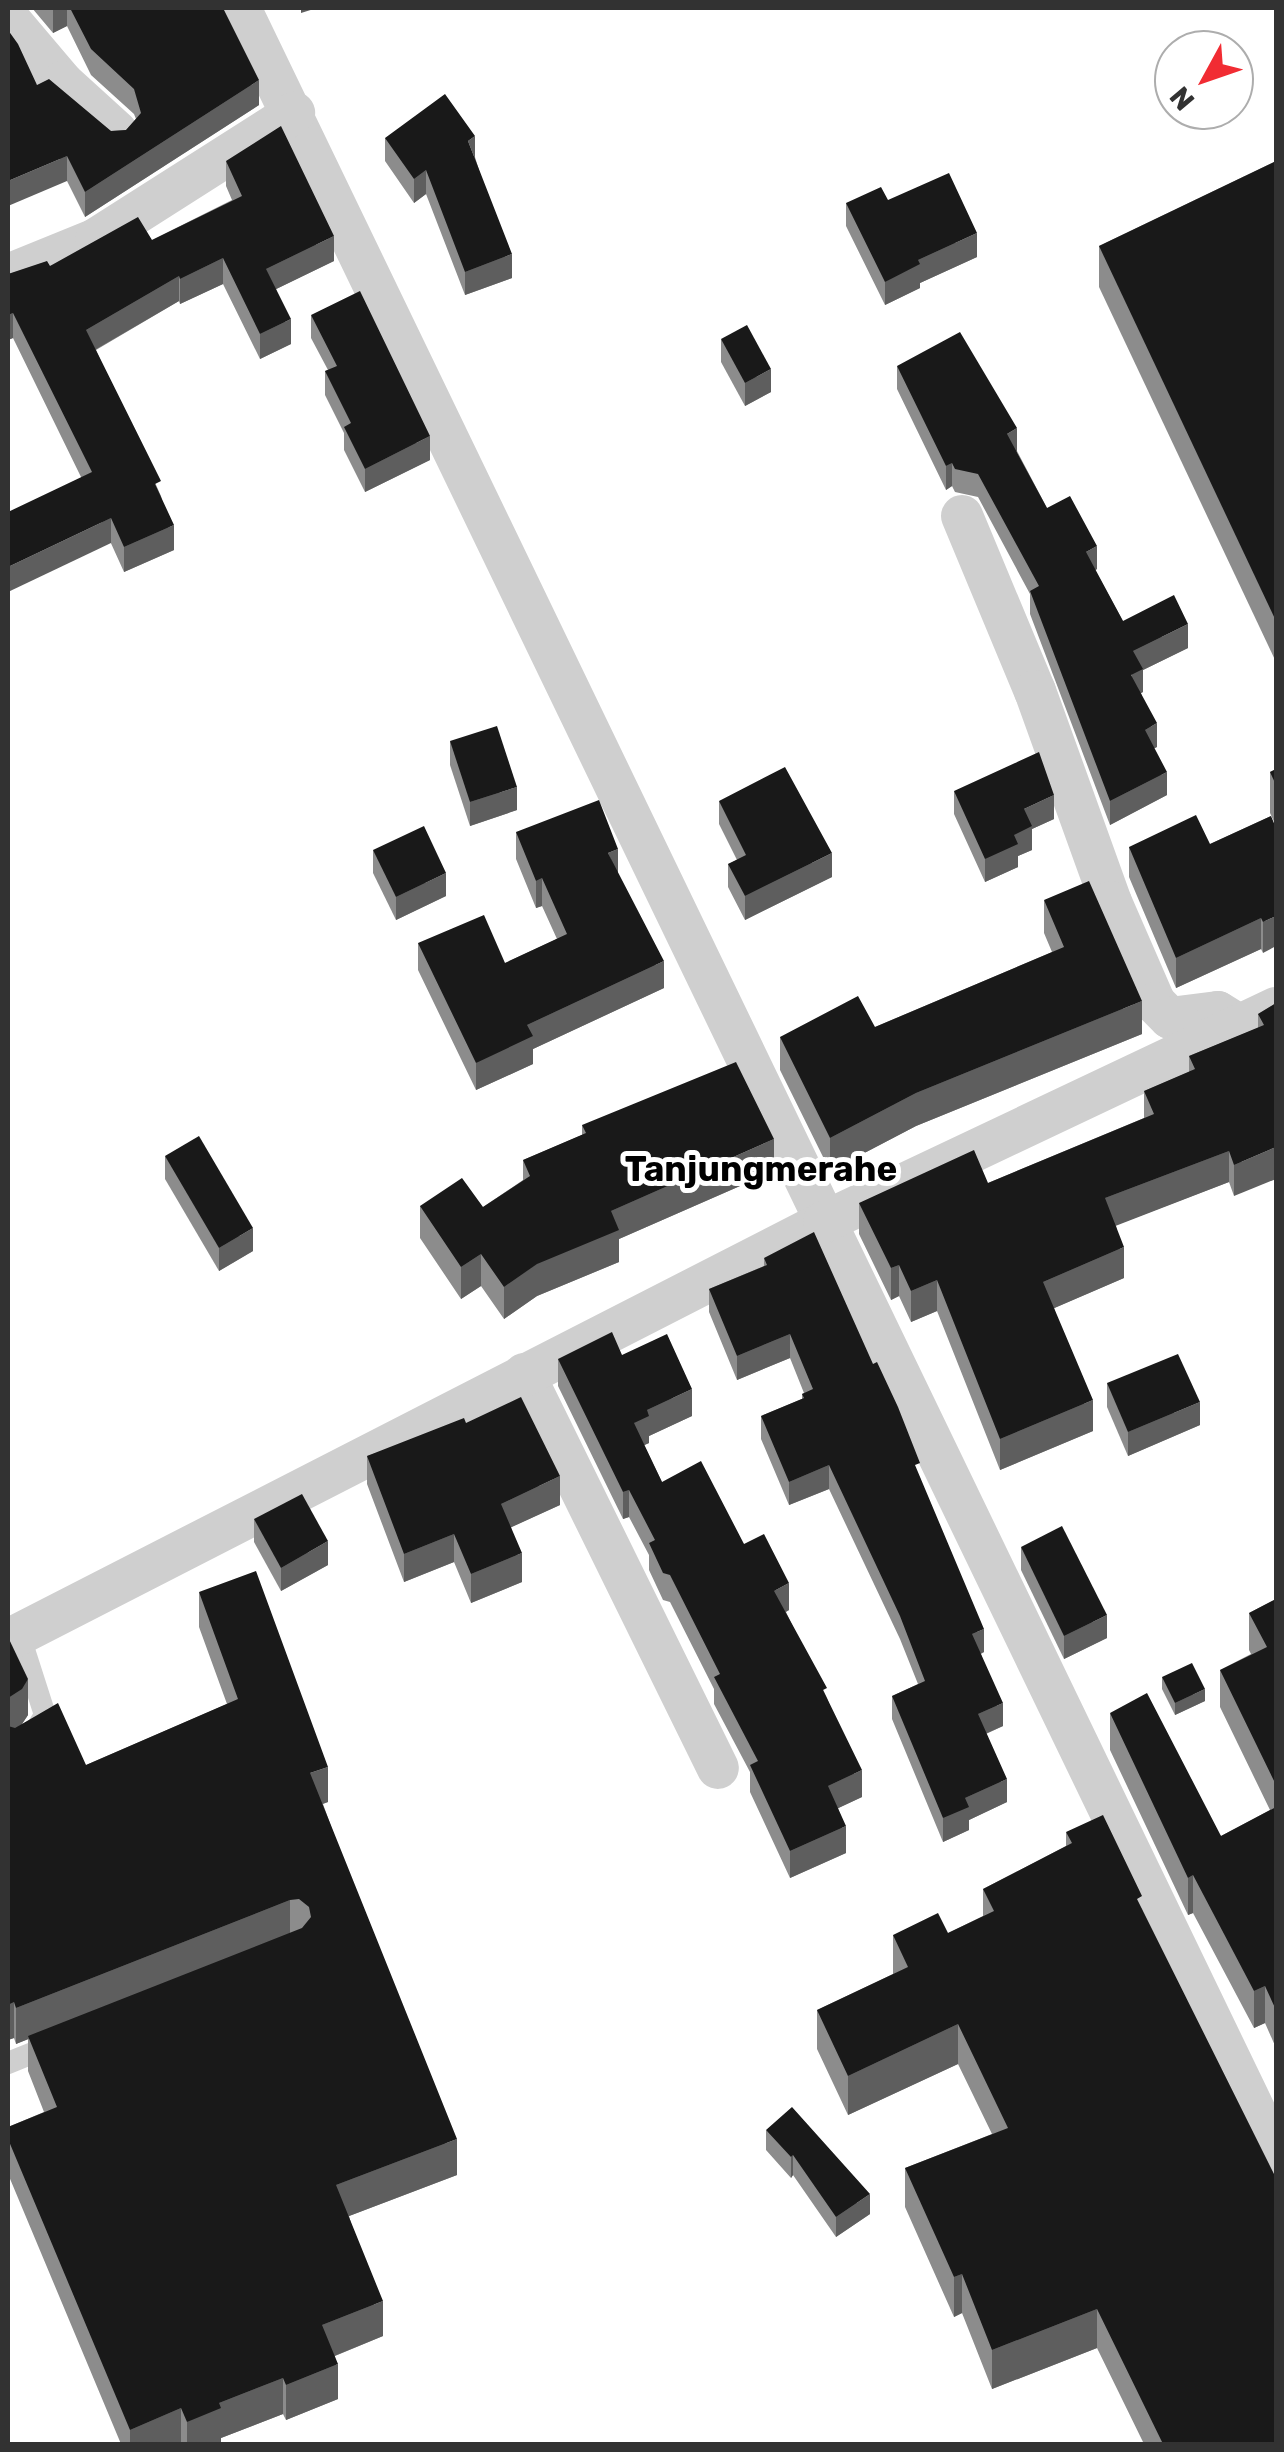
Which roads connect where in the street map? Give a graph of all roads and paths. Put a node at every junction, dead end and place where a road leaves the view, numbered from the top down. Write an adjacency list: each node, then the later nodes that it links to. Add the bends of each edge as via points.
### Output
1 (240, 8): 3 (street)
2 (8, 18): 4 (street)
3 (294, 113): 5 (street, via 110,231); 8 (street)
4 (116, 132)
5 (8, 275)
6 (962, 516): 7 (street, via 1155,1004 1170,1018 1218,1012)
7 (1259, 1018): 8 (street)
8 (824, 1222): 9 (street); 15 (street)
9 (524, 1374): 10 (street); 12 (street)
10 (13, 1637): 11 (lane, via 46,1715 33,1735)
11 (8, 1750)
12 (718, 1768)
13 (69, 2039): 14 (lane)
14 (8, 2063)
15 (1276, 2155)

